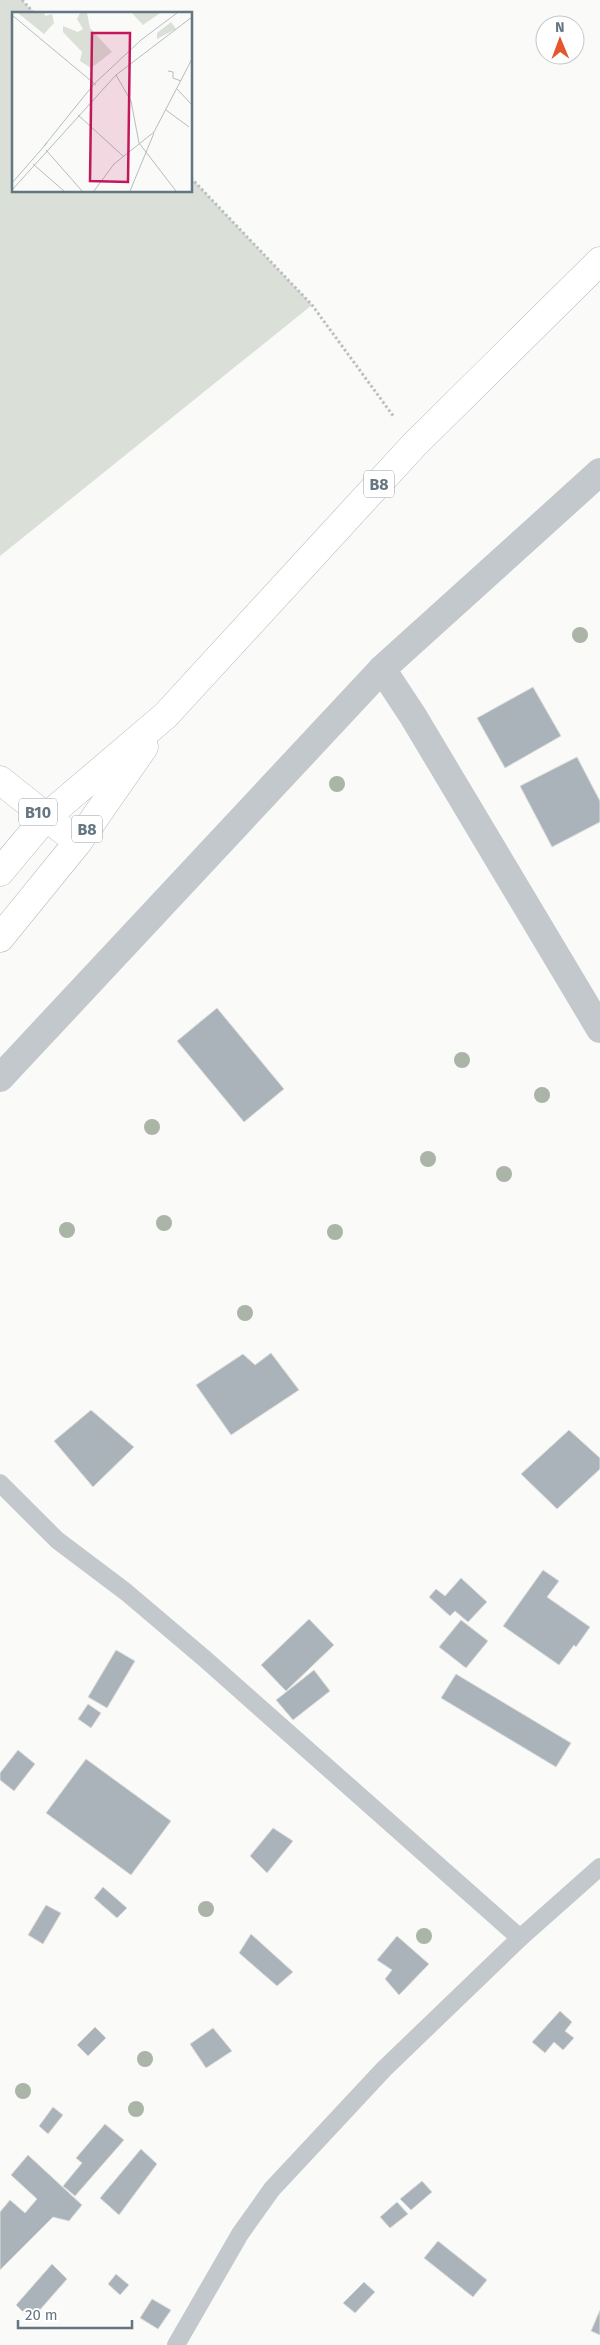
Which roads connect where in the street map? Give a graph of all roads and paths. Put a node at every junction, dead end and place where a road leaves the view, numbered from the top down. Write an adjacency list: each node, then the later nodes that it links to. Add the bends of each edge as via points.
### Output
1 (22, 0): 2 (path)
2 (33, 12)
3 (192, 179): 5 (path, via 312,305)
4 (600, 261): 5 (highway, B8)
5 (414, 445): 8 (highway, B8)
6 (600, 472): 7 (street)
7 (382, 669): 14 (street); 15 (street)
8 (166, 715): 10 (highway, B8); 11 (highway, B8)
9 (0, 780): 10 (highway, B10)
10 (45, 818): 11 (highway, B10); 12 (highway, B8)
11 (78, 842): 13 (highway, B8)
12 (0, 872)
13 (0, 938)
14 (600, 1030)
15 (0, 1078)
16 (0, 1483): 18 (lane, via 57,1540 126,1592 205,1659)
17 (600, 1867): 18 (lane)
18 (520, 1938): 19 (lane, via 384,2069 272,2189 240,2234)
19 (176, 2345)

